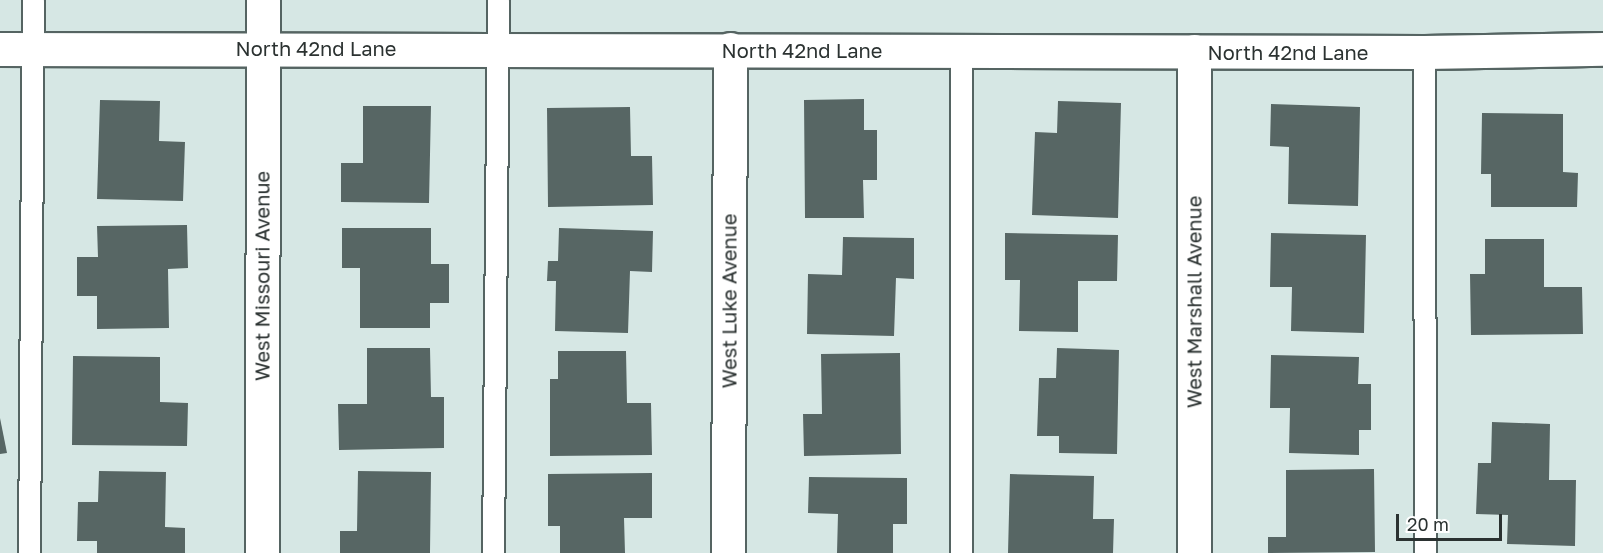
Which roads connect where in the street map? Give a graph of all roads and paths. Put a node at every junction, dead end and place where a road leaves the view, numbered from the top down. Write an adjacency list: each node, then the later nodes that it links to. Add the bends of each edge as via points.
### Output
1 (33, 0): 7 (lane)
2 (263, 0): 4 (street, West Missouri Avenue)
3 (498, 0): 5 (lane)
4 (263, 48): 5 (street, North 42nd Lane); 7 (street, North 42nd Lane); 14 (street, West Missouri Avenue)
5 (498, 48): 8 (street, North 42nd Lane); 15 (lane)
6 (0, 49): 7 (street, North 42nd Lane)
7 (33, 49): 13 (lane)
8 (729, 49): 10 (street, North 42nd Lane); 16 (street, West Luke Avenue)
9 (1603, 49): 12 (street, North 42nd Lane)
10 (961, 51): 11 (street, North 42nd Lane); 17 (lane)
11 (1194, 51): 12 (street, North 42nd Lane); 18 (street, West Marshall Avenue)
12 (1424, 52): 19 (lane)
13 (29, 553)
14 (262, 553)
15 (494, 553)
16 (728, 553)
17 (961, 553)
18 (1194, 553)
19 (1425, 553)

